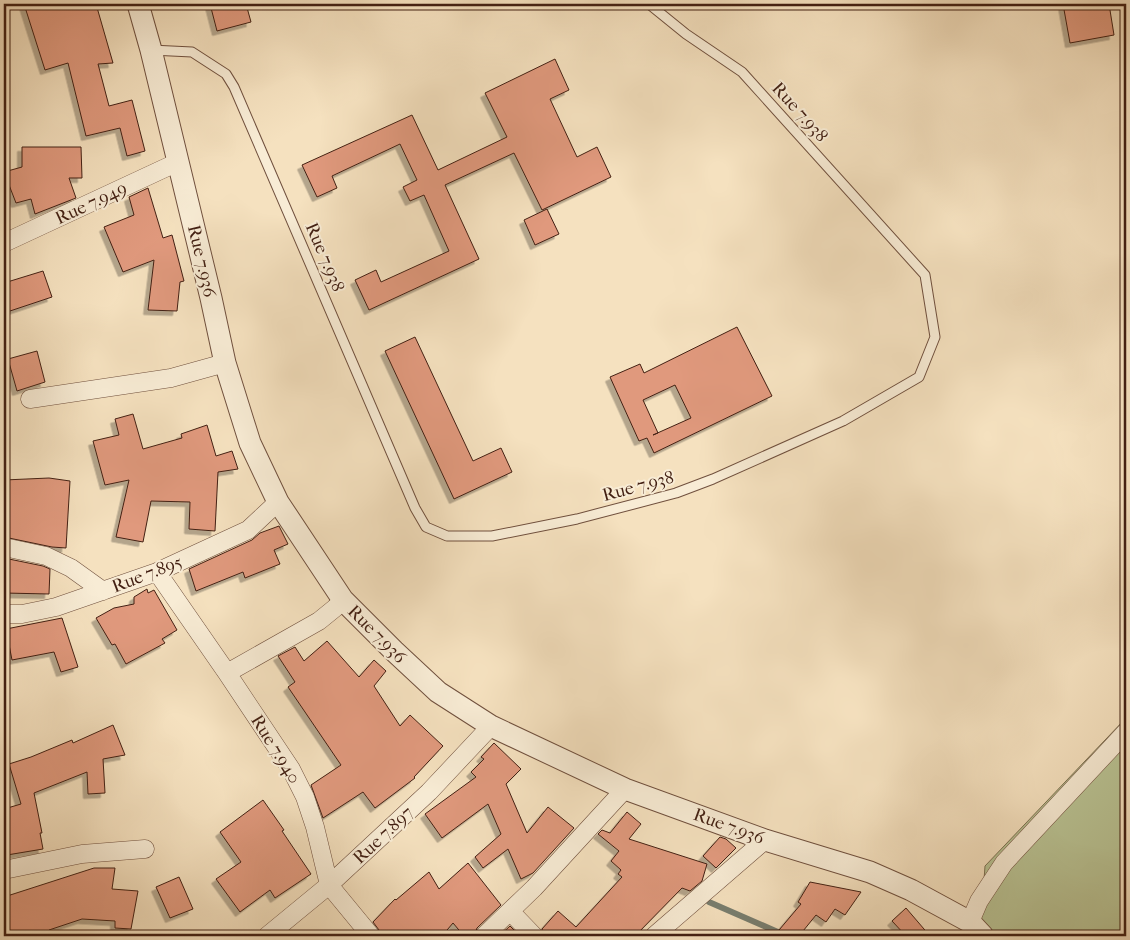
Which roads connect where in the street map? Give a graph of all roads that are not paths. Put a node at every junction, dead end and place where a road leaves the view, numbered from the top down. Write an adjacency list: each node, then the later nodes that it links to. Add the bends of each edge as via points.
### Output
1 (138, 4): 3 (street, Rue 7.936)
2 (649, 4): 3 (lane, Rue 7.938, via 742,72 925,275 935,337 919,377 834,425 676,493 577,520 492,536 447,536 426,527 234,87 226,74 192,52)
3 (151, 50): 4 (street, Rue 7.936)
4 (178, 162): 5 (street, Rue 7.949); 6 (street, Rue 7.936)
5 (4, 243)
6 (224, 363): 7 (street, via 171,378); 8 (street, Rue 7.936, via 250,443)
7 (30, 399)
8 (278, 502): 10 (street, Rue 7.895, via 248,530); 12 (street, Rue 7.936)
9 (4, 547): 11 (street, via 46,556 71,568)
10 (157, 572): 11 (street, Rue 7.895); 14 (street, Rue 7.940)
11 (103, 591): 13 (street, Rue 7.895, via 56,607)
12 (343, 600): 14 (street, via 319,621); 15 (street, Rue 7.936, via 438,692)
13 (4, 614)
14 (227, 673): 21 (street, Rue 7.940, via 291,769 305,797)
15 (490, 726): 17 (street, Rue 7.936); 21 (street, Rue 7.897, via 429,792)
16 (1126, 732): 23 (street, via 1004,863 979,901)
17 (625, 789): 18 (street, Rue 7.936); 22 (street)
18 (765, 840): 23 (street, Rue 7.936, via 870,872 910,890); 28 (street)
19 (145, 849): 20 (street, via 82,854)
20 (4, 870)
21 (329, 885): 24 (street, Rue 7.897); 25 (street, Rue 7.940)
22 (510, 911): 26 (street); 27 (street)
23 (976, 929)
24 (267, 936)
25 (371, 936)
26 (484, 936)
27 (534, 936)
28 (654, 936)

